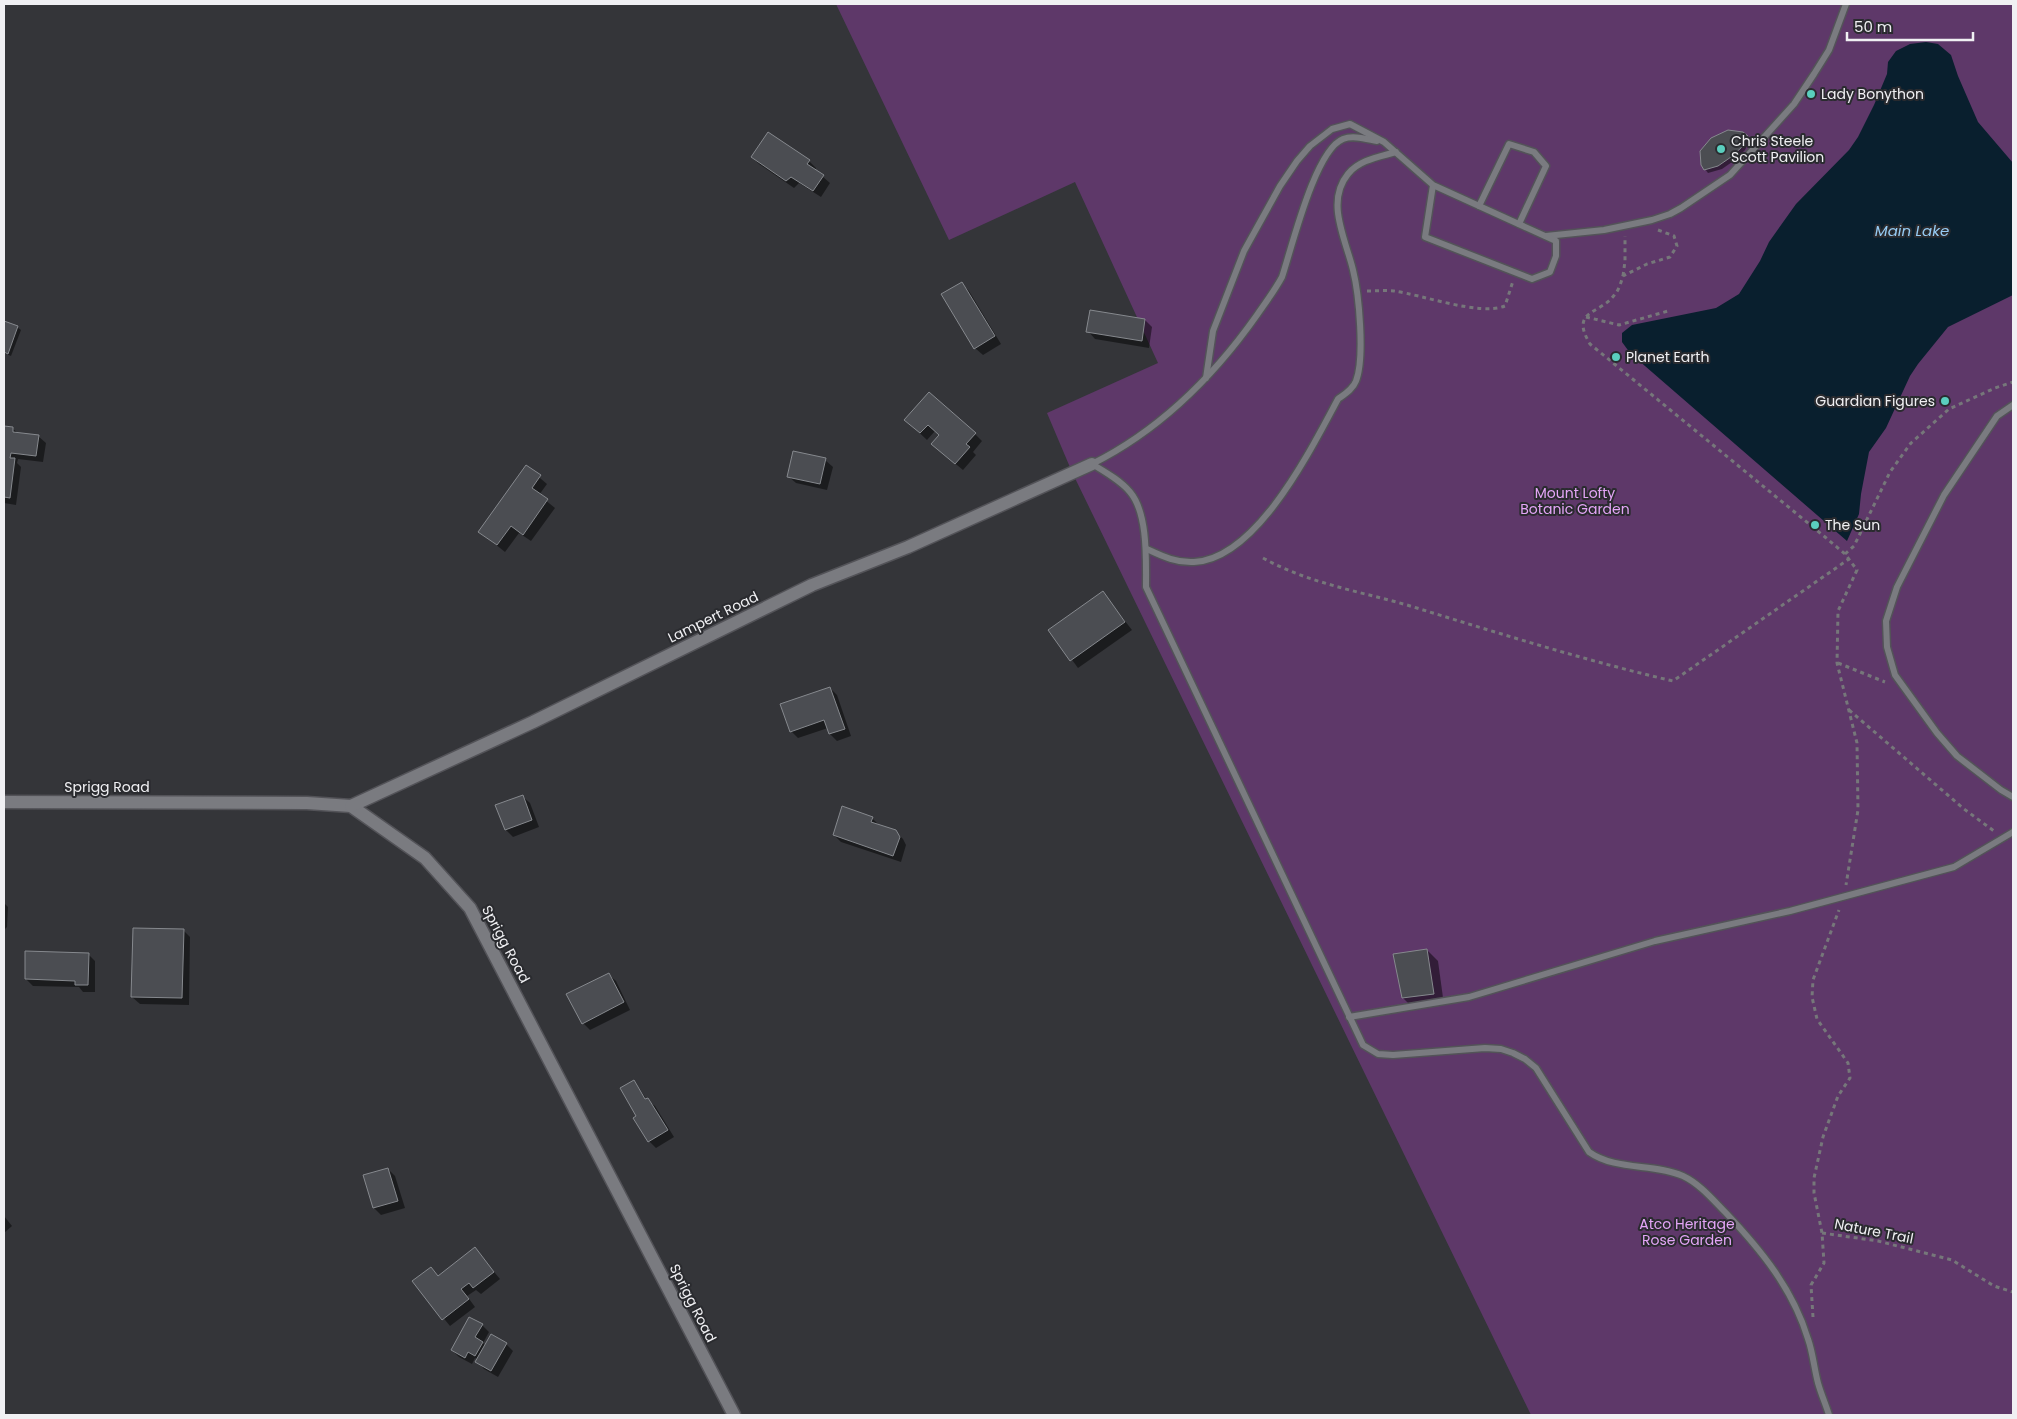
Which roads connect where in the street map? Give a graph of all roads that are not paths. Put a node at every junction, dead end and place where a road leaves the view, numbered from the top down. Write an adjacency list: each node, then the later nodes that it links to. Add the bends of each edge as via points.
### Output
1 (1846, 4): 7 (lane, via 1829,50 1794,104 1730,175 1670,214 1604,230)
2 (1384, 142): 3 (lane); 8 (lane, via 1352,136 1334,144 1327,153 1311,184 1282,277 1238,342); 8 (lane, via 1350,124 1332,129 1297,161 1244,251 1213,331)
3 (1396, 152): 4 (lane); 11 (lane, via 1364,162 1347,175 1338,201 1341,231 1354,271 1356,290 1360,343 1356,382 1338,399 1297,471 1248,536 1213,559 1195,562 1176,562)
4 (1433, 185): 5 (lane); 7 (lane, via 1425,237 1532,279 1550,272 1556,256 1556,241)
5 (1479, 206): 6 (lane); 6 (lane, via 1508,144 1534,152 1546,166)
6 (1519, 224): 7 (lane)
7 (1544, 236)
8 (1206, 378): 10 (lane, via 1175,409 1142,435)
9 (2013, 405): 12 (lane, via 1997,416 1944,494 1897,587 1886,621 1887,647 1895,675 1957,756)
10 (1092, 464): 11 (lane, via 1120,483 1134,498 1141,514); 14 (street, Lampert Road, via 908,547 812,585 533,722)
11 (1147, 549): 16 (lane, via 1146,586)
12 (2013, 797)
13 (4, 802): 14 (street, Sprigg Road)
14 (351, 806): 17 (street, Sprigg Road, via 425,858 470,908)
15 (2013, 832): 16 (lane, via 1954,867 1790,911 1655,941 1469,997)
16 (1349, 1017): 18 (lane, via 1363,1045 1378,1054 1484,1048 1513,1052 1536,1068 1589,1152 1598,1159 1662,1169 1685,1177 1700,1187 1771,1265 1790,1294 1804,1326)
17 (734, 1415)
18 (1829, 1415)

